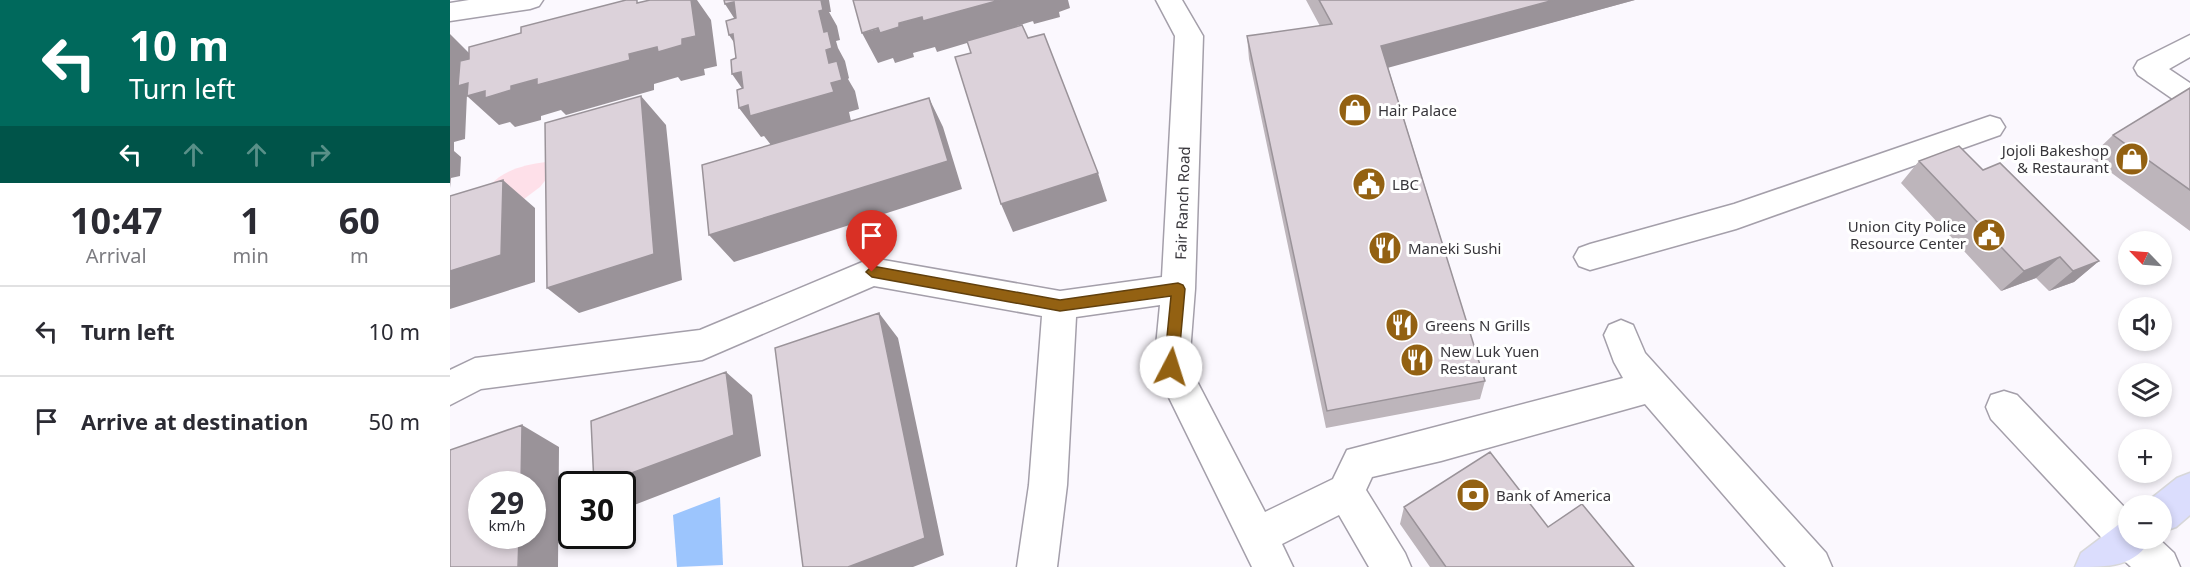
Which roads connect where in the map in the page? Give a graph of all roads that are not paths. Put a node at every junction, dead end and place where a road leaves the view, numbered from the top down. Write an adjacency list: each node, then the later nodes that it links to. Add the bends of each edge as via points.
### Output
1 (530, 0): 3 (street)
2 (1169, 0): 8 (street, Fair Ranch Road, via 1190,36)
3 (450, 12)
4 (2190, 45): 5 (street, via 2148,68)
5 (2190, 97)
6 (1990, 127): 7 (street, via 1736,216)
7 (1590, 257)
8 (1178, 289): 9 (street); 20 (street, Fair Ranch Road, via 1171,367)
9 (1060, 306): 12 (street, via 872,272 702,345 475,374); 21 (street, via 1048,485)
10 (1621, 335): 11 (street, via 1631,362)
11 (1652, 386): 15 (street, via 1360,462); 23 (street)
12 (450, 389)
13 (2004, 407): 17 (street)
14 (2190, 491): 16 (main road)
15 (1346, 492): 20 (street); 22 (street)
16 (2172, 506)
17 (2118, 526)
18 (2118, 549): 24 (main road)
19 (2141, 549): 25 (street)
20 (1264, 552)
21 (1037, 567)
22 (1391, 567)
23 (1812, 567)
24 (2095, 567)
25 (2160, 567)

